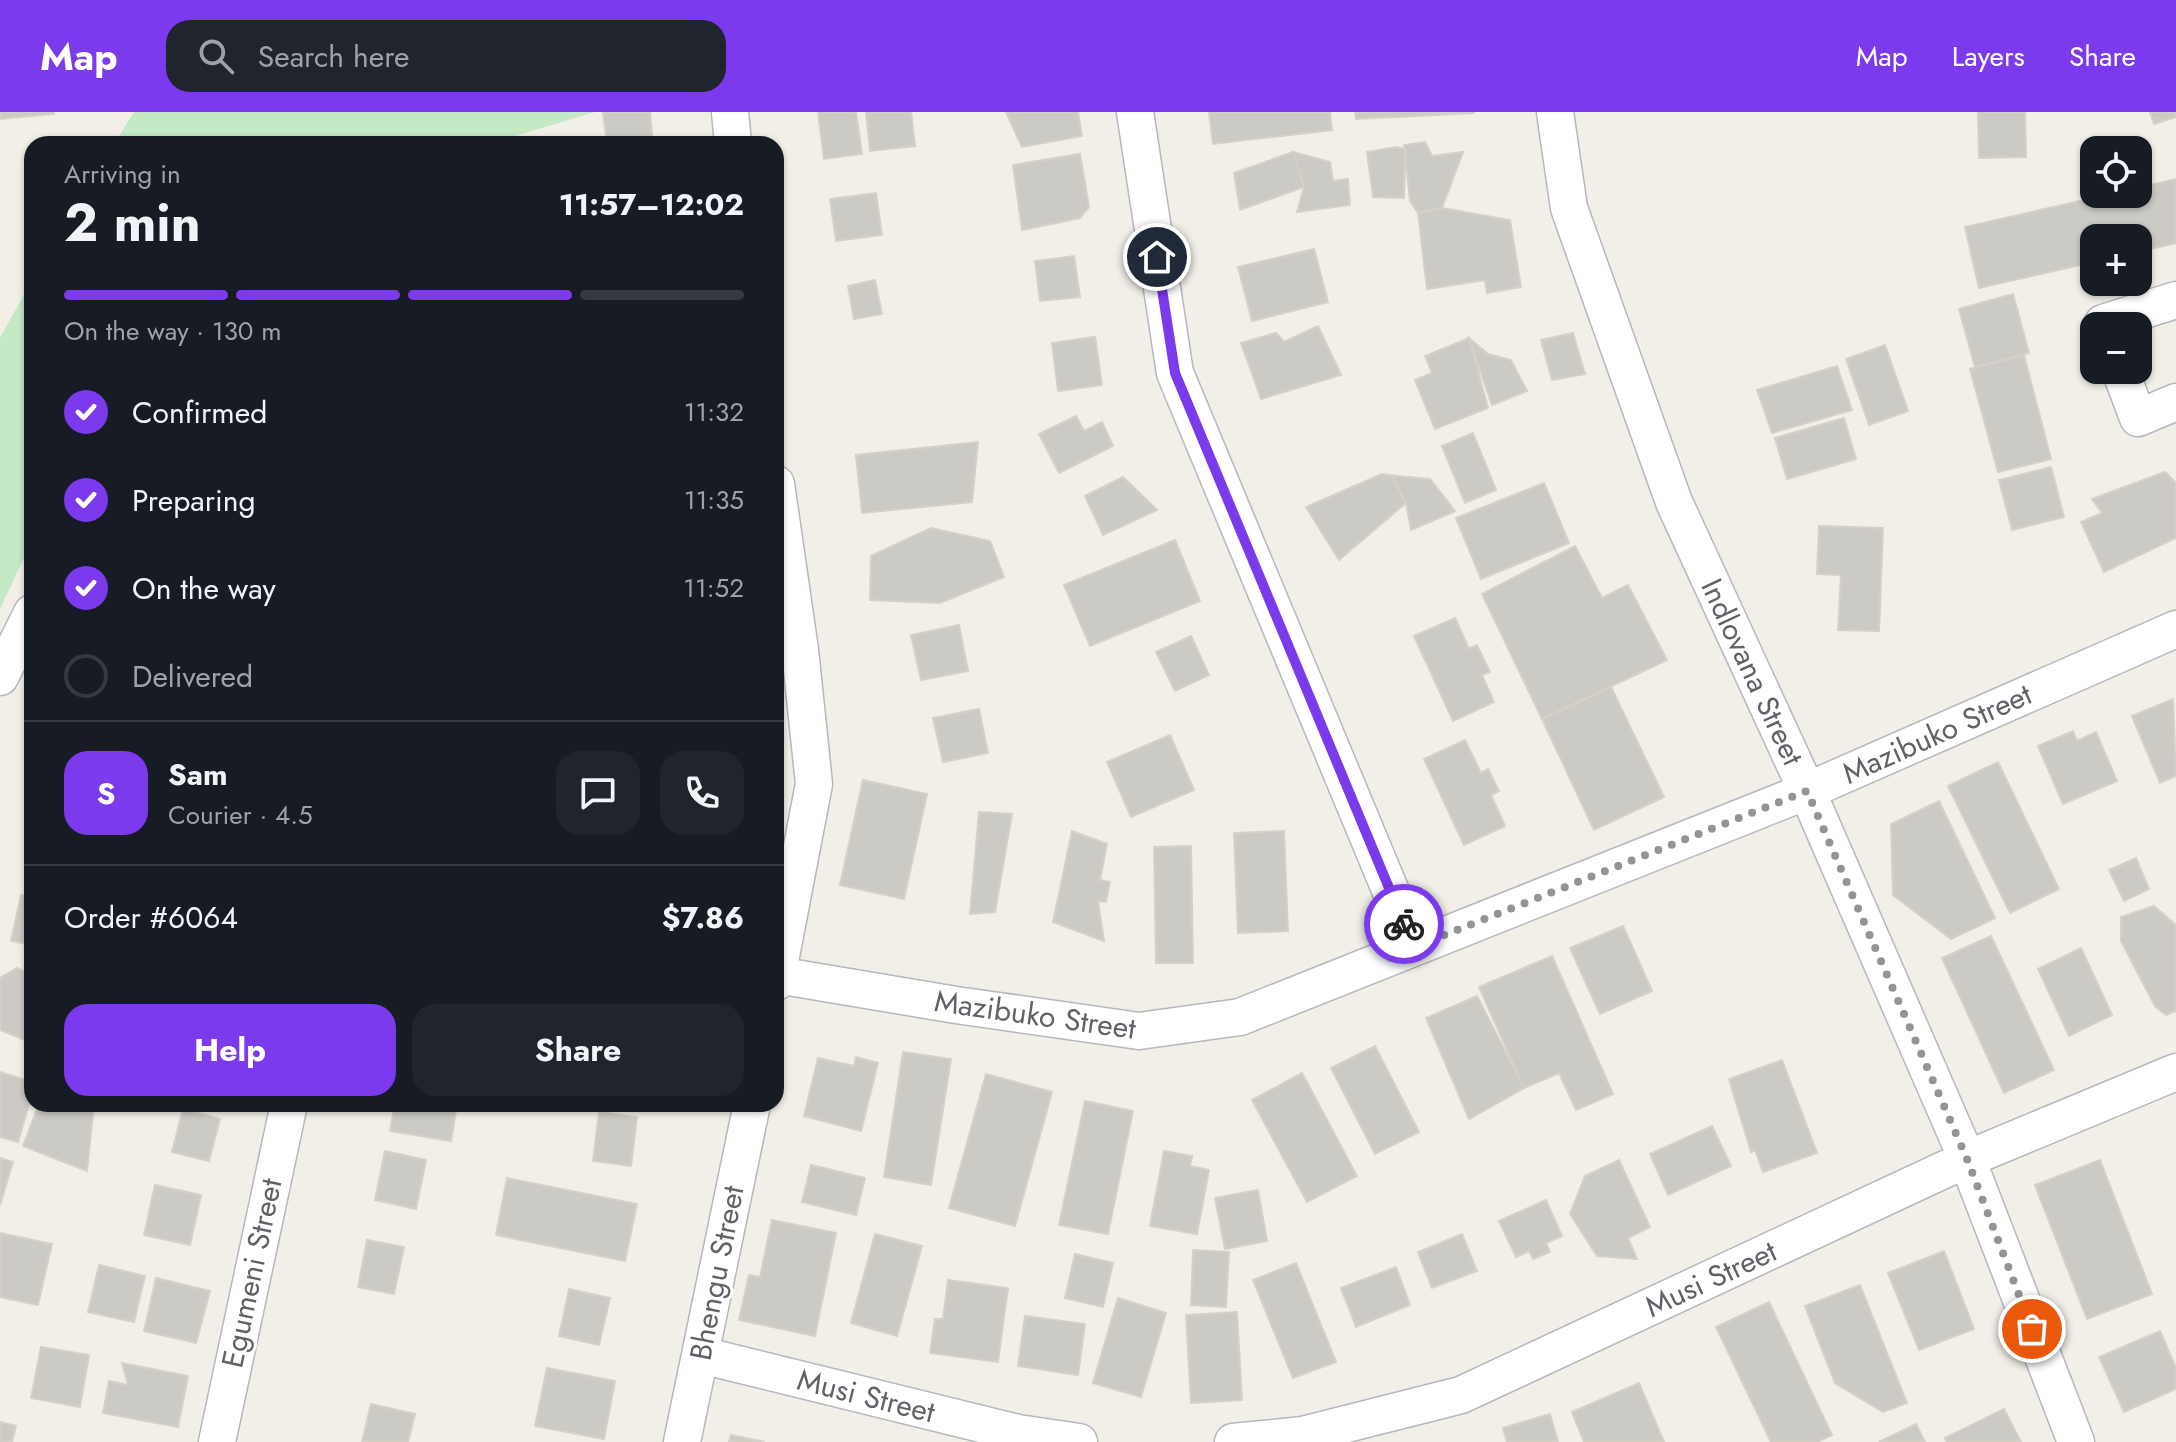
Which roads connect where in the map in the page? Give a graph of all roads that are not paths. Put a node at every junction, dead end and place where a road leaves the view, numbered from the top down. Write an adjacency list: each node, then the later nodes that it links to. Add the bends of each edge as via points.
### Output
1 (730, 112): 4 (street)
2 (1135, 112): 15 (street, via 1175,373)
3 (1555, 112): 13 (street, Indlovana Street, via 1569,208 1674,502)
4 (732, 136)
5 (2176, 300): 6 (street)
6 (2138, 312)
7 (2125, 384): 8 (street, via 2138,418)
8 (2176, 402)
9 (784, 539): 14 (street, via 814,784)
10 (24, 629): 12 (street)
11 (2176, 629): 13 (street, Mazibuko Street)
12 (0, 677)
13 (1807, 791): 15 (street, Mazibuko Street); 20 (street, Indlovana Street)
14 (784, 941)
15 (1414, 947): 16 (street, Mazibuko Street, via 1240,1017 1139,1031)
16 (784, 979)
17 (2176, 1072): 20 (street, Musi Street)
18 (287, 1112): 22 (street, Egumeni Street)
19 (750, 1112): 21 (street, Bhengu Street)
20 (1967, 1159): 25 (street, Musi Street, via 1461,1395 1303,1435); 26 (street, Indlovana Street)
21 (701, 1355): 23 (street, Bhengu Street); 24 (street, Musi Street, via 1018,1433)
22 (217, 1442)
23 (682, 1442)
24 (1079, 1442)
25 (1233, 1442)
26 (2076, 1442)

